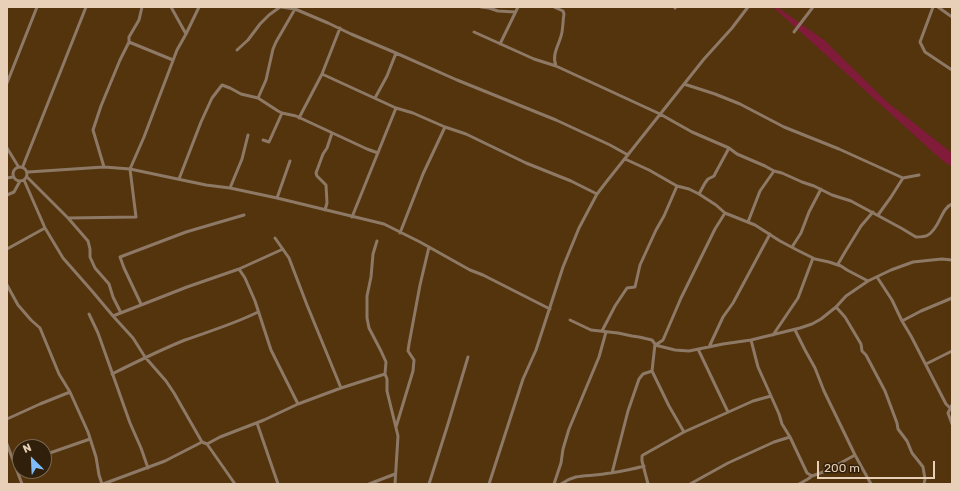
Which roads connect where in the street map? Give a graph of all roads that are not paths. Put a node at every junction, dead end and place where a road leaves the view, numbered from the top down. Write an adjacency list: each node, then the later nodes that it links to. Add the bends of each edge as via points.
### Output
1 (37, 7): 29 (street)
2 (86, 7): 50 (street)
3 (142, 7): 21 (street)
4 (171, 7): 20 (street)
5 (199, 7): 20 (street)
6 (280, 7): 14 (street); 23 (street, via 268,15)
7 (481, 7): 15 (street)
8 (517, 7): 15 (street)
9 (554, 7): 26 (street, via 564,11 562,34 555,52)
10 (748, 7): 30 (street)
11 (813, 7): 19 (street)
12 (933, 7): 27 (street, via 920,42 925,52)
13 (938, 7): 16 (street)
14 (297, 9): 17 (street); 31 (street, via 276,42 266,80)
15 (515, 12): 22 (street)
16 (952, 17)
17 (340, 28): 24 (street); 28 (street)
18 (474, 32): 22 (street)
19 (794, 32)
20 (186, 34): 25 (street)
21 (129, 42): 25 (street); 51 (street, via 93,130)
22 (500, 44): 26 (street)
23 (237, 50)
24 (396, 53): 32 (street); 46 (street, via 556,120 610,144)
25 (174, 60): 52 (street)
26 (556, 66): 35 (street)
27 (952, 70)
28 (322, 74): 32 (street); 36 (street)
29 (7, 83)
30 (684, 84): 35 (street); 59 (street, via 740,104 784,127)
31 (258, 98): 34 (street); 60 (street, via 241,94 222,85 212,98 201,122)
32 (375, 98): 33 (street)
33 (396, 108): 37 (street); 44 (street)
34 (282, 113): 36 (street); 40 (street, via 269,142)
35 (660, 114): 42 (street); 46 (street)
36 (299, 118): 38 (street)
37 (445, 127): 66 (street, via 466,134); 80 (street, via 422,174)
38 (332, 133): 44 (street); 71 (street, via 316,173 326,185)
39 (248, 135): 64 (street, via 242,159)
40 (263, 140)
41 (7, 148): 45 (street)
42 (729, 148): 53 (street); 67 (street, via 714,176 705,183)
43 (7, 153): 45 (street)
44 (378, 153): 76 (street)
45 (11, 155): 49 (street)
46 (628, 155): 47 (street)
47 (625, 159): 63 (street); 66 (street)
48 (290, 161): 69 (street)
49 (18, 166): 50 (street); 56 (street)
50 (23, 166): 54 (street)
51 (104, 167): 52 (street); 54 (street)
52 (130, 169): 60 (street); 77 (street, via 136,217)
53 (774, 171): 65 (street); 78 (street, via 760,191)
54 (28, 172): 57 (street)
55 (919, 175): 59 (street)
56 (13, 177): 58 (street); 62 (street)
57 (27, 177): 61 (street); 77 (street)
58 (7, 178)
59 (903, 178): 75 (street)
60 (179, 179): 64 (street)
61 (24, 180): 62 (street); 79 (street)
62 (20, 181): 68 (street, via 14,192)
63 (677, 186): 67 (street); 106 (street, via 640,265 635,287 627,288 615,306)
64 (230, 188): 69 (street)
65 (821, 189): 72 (street); 85 (street)
66 (598, 194): 98 (street, via 579,228)
67 (699, 194): 73 (street)
68 (7, 195)
69 (277, 198): 71 (street)
70 (952, 204): 75 (street, via 947,207 936,228 923,236 916,237)
71 (325, 210): 76 (street)
72 (872, 212): 75 (street); 90 (street)
73 (725, 213): 78 (street); 108 (street, via 681,298 663,340 657,344)
74 (244, 215): 96 (street, via 186,232 120,257)
75 (878, 215)
76 (352, 217): 80 (street, via 384,224)
77 (68, 218): 100 (street, via 88,241 90,257 95,268 109,284)
78 (748, 222): 81 (street)
79 (44, 228): 86 (street); 102 (street, via 63,258)
80 (400, 232): 84 (street)
81 (770, 234): 85 (street); 111 (street)
82 (275, 238): 87 (street)
83 (377, 241): 119 (street, via 367,296 367,318 369,328 386,362)
84 (429, 247): 98 (street); 129 (street, via 408,351 414,360 413,372)
85 (792, 247): 88 (street)
86 (7, 249)
87 (283, 249): 91 (street); 120 (street, via 289,258)
88 (813, 258): 90 (street); 107 (street, via 798,298)
89 (952, 260): 92 (street, via 914,262)
90 (838, 264): 93 (street)
91 (239, 269): 96 (street); 99 (street)
92 (877, 277): 93 (street); 104 (street)
93 (868, 281): 97 (street, via 846,296)
94 (7, 285): 121 (street, via 18,304 40,328 59,374)
95 (952, 298): 104 (street)
96 (141, 304): 100 (street)
97 (836, 307): 105 (street, via 821,319); 157 (street, via 861,344 885,391 898,429 923,467)
98 (550, 309): 150 (street, via 523,379)
99 (258, 312): 114 (street); 123 (street, via 271,350)
100 (121, 313): 102 (street)
101 (90, 314): 118 (street)
102 (113, 316): 114 (street, via 133,338)
103 (570, 320): 106 (street, via 591,330)
104 (902, 321): 116 (street)
105 (795, 330): 107 (street); 137 (street)
106 (604, 331): 108 (street); 151 (street, via 599,357 569,429)
107 (773, 335): 109 (street)
108 (652, 340): 110 (street)
109 (751, 340): 111 (street); 122 (street, via 758,366)
110 (655, 345): 112 (street, via 680,351); 117 (street)
111 (709, 347): 112 (street)
112 (698, 349): 125 (street)
113 (952, 351): 116 (street)
114 (145, 357): 118 (street); 133 (street, via 174,393)
115 (468, 357): 149 (street)
116 (926, 364): 124 (street, via 946,404)
117 (652, 371): 130 (street); 141 (street, via 643,374 640,379 628,411)
118 (112, 374): 140 (street)
119 (385, 374): 120 (street); 129 (street)
120 (341, 388): 123 (street)
121 (70, 392): 126 (street); 132 (street)
122 (771, 396): 125 (street); 131 (street)
123 (298, 404): 127 (street)
124 (951, 407): 128 (street, via 948,413)
125 (728, 412): 130 (street)
126 (7, 419)
127 (257, 423): 135 (street); 146 (street)
128 (952, 424)
129 (396, 428): 142 (street, via 398,436)
130 (684, 432): 139 (street, via 643,454)
131 (790, 437): 143 (street, via 808,473); 154 (street, via 728,463)
132 (90, 439): 136 (street); 144 (street)
133 (202, 442): 135 (street); 140 (street)
134 (7, 444): 138 (street)
135 (206, 444): 145 (street)
136 (52, 452)
137 (855, 455): 143 (street); 156 (street)
138 (12, 458)
139 (644, 466): 141 (street); 153 (street)
140 (148, 468): 144 (street)
141 (612, 473): 152 (street, via 582,475)
142 (395, 474): 147 (street); 148 (street)
143 (812, 476): 155 (street)
144 (103, 484)
145 (234, 484)
146 (278, 484)
147 (369, 484)
148 (395, 484)
149 (429, 484)
150 (489, 484)
151 (554, 484)
152 (561, 484)
153 (648, 484)
154 (690, 484)
155 (799, 484)
156 (870, 484)
157 (924, 484)

